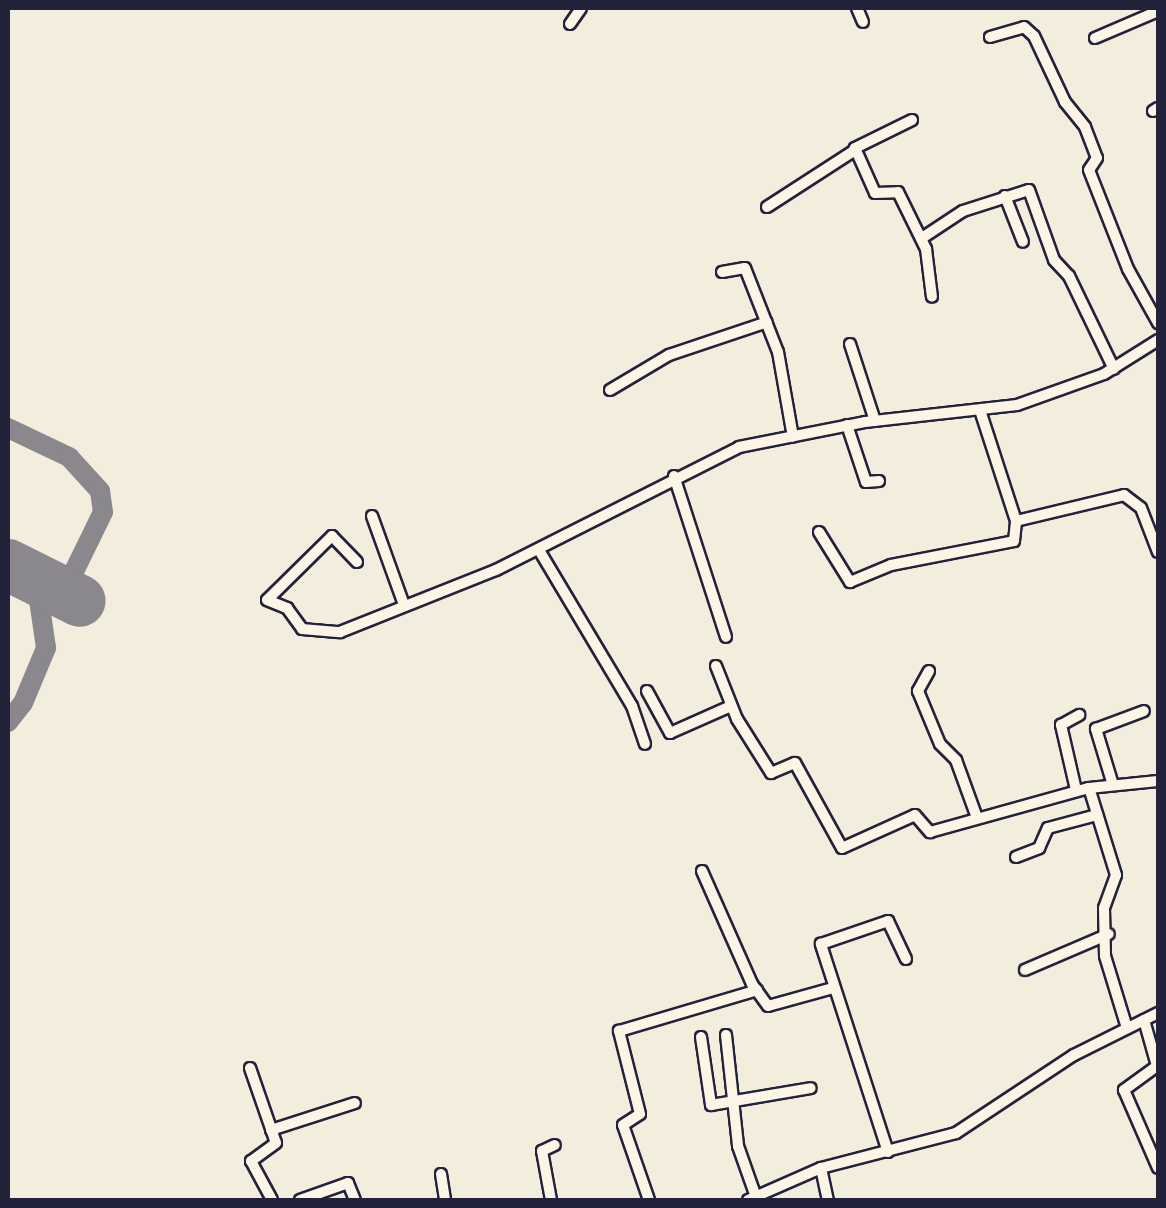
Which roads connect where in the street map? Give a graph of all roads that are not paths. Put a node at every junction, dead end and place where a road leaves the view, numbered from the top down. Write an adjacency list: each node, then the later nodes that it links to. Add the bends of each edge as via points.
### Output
1 (581, 8): 5 (street)
2 (857, 8): 4 (street)
3 (1158, 11): 7 (street)
4 (863, 22)
5 (570, 24)
6 (990, 37): 17 (street, via 1024,27 1034,36 1064,102 1086,127 1096,158 1089,170 1128,270)
7 (1095, 38)
8 (912, 120): 9 (street)
9 (855, 150): 11 (street); 12 (street, via 876,193 895,190)
10 (1005, 196): 12 (street, via 952,217); 13 (street); 20 (street, via 1031,192 1054,260 1069,276)
11 (768, 207)
12 (922, 238): 15 (street, via 936,286)
13 (1023, 242)
14 (722, 272): 16 (street, via 744,266)
15 (932, 298)
16 (767, 322): 21 (street, via 670,356); 25 (street)
17 (1158, 323)
18 (1158, 340): 20 (street)
19 (850, 344): 23 (street)
20 (1114, 369): 22 (street, via 1042,398)
21 (610, 390)
22 (980, 410): 23 (street); 29 (street)
23 (875, 421): 24 (street)
24 (846, 426): 25 (street); 27 (street, via 866,482)
25 (793, 438): 26 (street, via 739,447)
26 (674, 476): 31 (street); 35 (street)
27 (879, 481)
28 (372, 516): 34 (street)
29 (1016, 521): 30 (street, via 1011,542 902,562 850,582); 32 (street, via 1124,494 1141,508)
30 (819, 532)
31 (539, 550): 34 (street); 42 (street, via 632,706)
32 (1158, 552)
33 (357, 562): 34 (street, via 332,536 267,600 287,608 302,629 322,634)
34 (404, 605)
35 (726, 637)
36 (716, 666): 39 (street)
37 (929, 671): 48 (street, via 918,691 940,744 954,756)
38 (648, 691): 39 (street, via 670,733)
39 (731, 706): 48 (street, via 772,774 795,763 841,848 917,815 930,832)
40 (1144, 711): 44 (street, via 1096,730)
41 (1079, 714): 46 (street, via 1061,725)
42 (646, 744)
43 (1158, 781): 44 (street)
44 (1113, 785): 45 (street)
45 (1089, 788): 46 (street); 47 (street)
46 (1076, 790): 48 (street)
47 (1097, 814): 49 (street, via 1048,828 1037,850); 51 (street, via 1116,879 1104,908)
48 (976, 815)
49 (1016, 857)
50 (702, 871): 55 (street)
51 (1109, 934): 53 (street); 58 (street, via 1106,962)
52 (906, 959): 54 (street, via 888,921 827,938 820,947)
53 (1025, 970)
54 (833, 988): 55 (street, via 772,1008); 67 (street)
55 (757, 990): 77 (street, via 619,1031 640,1114 623,1125)
56 (1158, 1013): 57 (street)
57 (1144, 1020): 58 (street); 69 (street, via 1157,1067 1124,1090)
58 (1126, 1028): 67 (street, via 968,1128)
59 (726, 1035): 64 (street)
60 (701, 1036): 64 (street, via 710,1104)
61 (250, 1068): 65 (street)
62 (811, 1088): 64 (street)
63 (355, 1103): 65 (street)
64 (734, 1104): 71 (street)
65 (271, 1130): 72 (street, via 276,1146 251,1160)
66 (555, 1144): 76 (street, via 542,1152)
67 (888, 1152): 68 (street)
68 (821, 1168): 71 (street); 78 (street)
69 (1158, 1168)
70 (442, 1174): 75 (street)
71 (752, 1199)
72 (272, 1200)
73 (300, 1200): 74 (street, via 348,1183)
74 (356, 1200)
75 (444, 1200)
76 (551, 1200)
77 (649, 1200)
78 (828, 1200)

